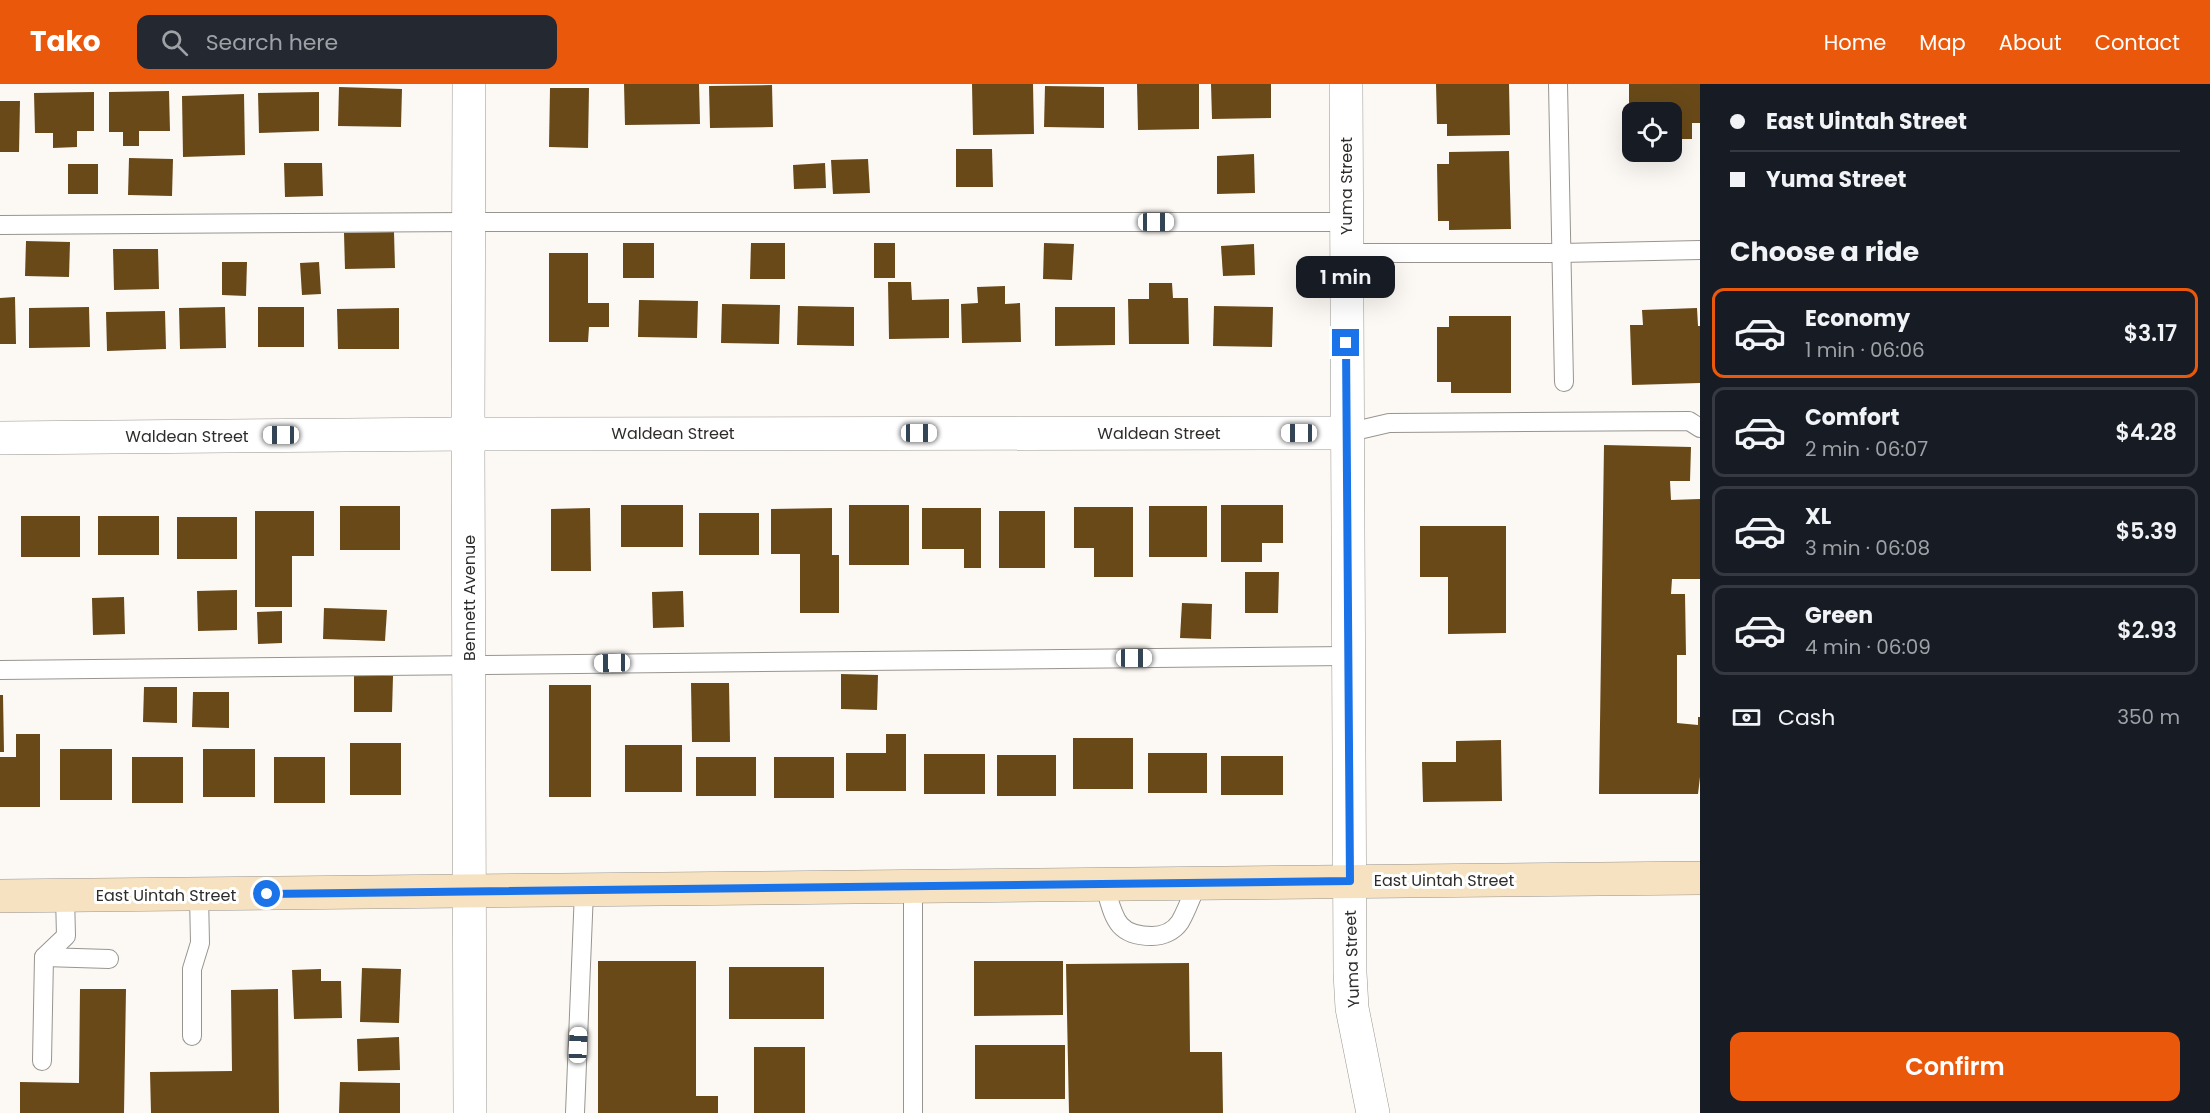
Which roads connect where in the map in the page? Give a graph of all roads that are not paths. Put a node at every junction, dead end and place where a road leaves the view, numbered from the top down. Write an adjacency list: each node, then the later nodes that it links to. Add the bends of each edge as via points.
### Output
1 (470, 84): 4 (street, Bennett Avenue)
2 (1346, 84): 6 (street, Yuma Street)
3 (1558, 84): 8 (lane)
4 (468, 222): 5 (lane); 6 (lane); 12 (street, Bennett Avenue)
5 (0, 225)
6 (1346, 238): 8 (lane); 11 (street, Yuma Street)
7 (1700, 250): 8 (lane)
8 (1561, 253): 9 (lane)
9 (1564, 382)
10 (1695, 424): 11 (lane, via 1389,423)
11 (1346, 433): 12 (street, Waldean Street); 14 (street, Yuma Street)
12 (468, 434): 13 (street, Waldean Street); 15 (street, Bennett Avenue)
13 (0, 438)
14 (1348, 656): 15 (lane); 18 (street, Yuma Street)
15 (469, 665): 16 (lane); 23 (street, Bennett Avenue)
16 (0, 670)
17 (1700, 878): 18 (main road, East Uintah Street)
18 (1350, 881): 19 (main road, East Uintah Street); 34 (street, Yuma Street, via 1352,1008)
19 (1197, 883): 20 (main road, East Uintah Street); 20 (lane, via 1179,923 1157,936 1126,932 1117,921)
20 (1104, 884): 21 (main road, East Uintah Street)
21 (913, 887): 22 (main road, East Uintah Street); 33 (lane)
22 (584, 891): 23 (main road, East Uintah Street); 32 (lane)
23 (470, 892): 24 (main road, East Uintah Street); 31 (street, Bennett Avenue)
24 (199, 895): 26 (main road, East Uintah Street); 29 (lane, via 200,943 192,969)
25 (0, 896): 26 (main road, East Uintah Street)
26 (65, 896): 27 (lane, via 66,936)
27 (44, 957): 28 (lane); 30 (lane)
28 (109, 959)
29 (192, 1036)
30 (42, 1061)
31 (470, 1113)
32 (575, 1113)
33 (913, 1113)
34 (1373, 1113)

